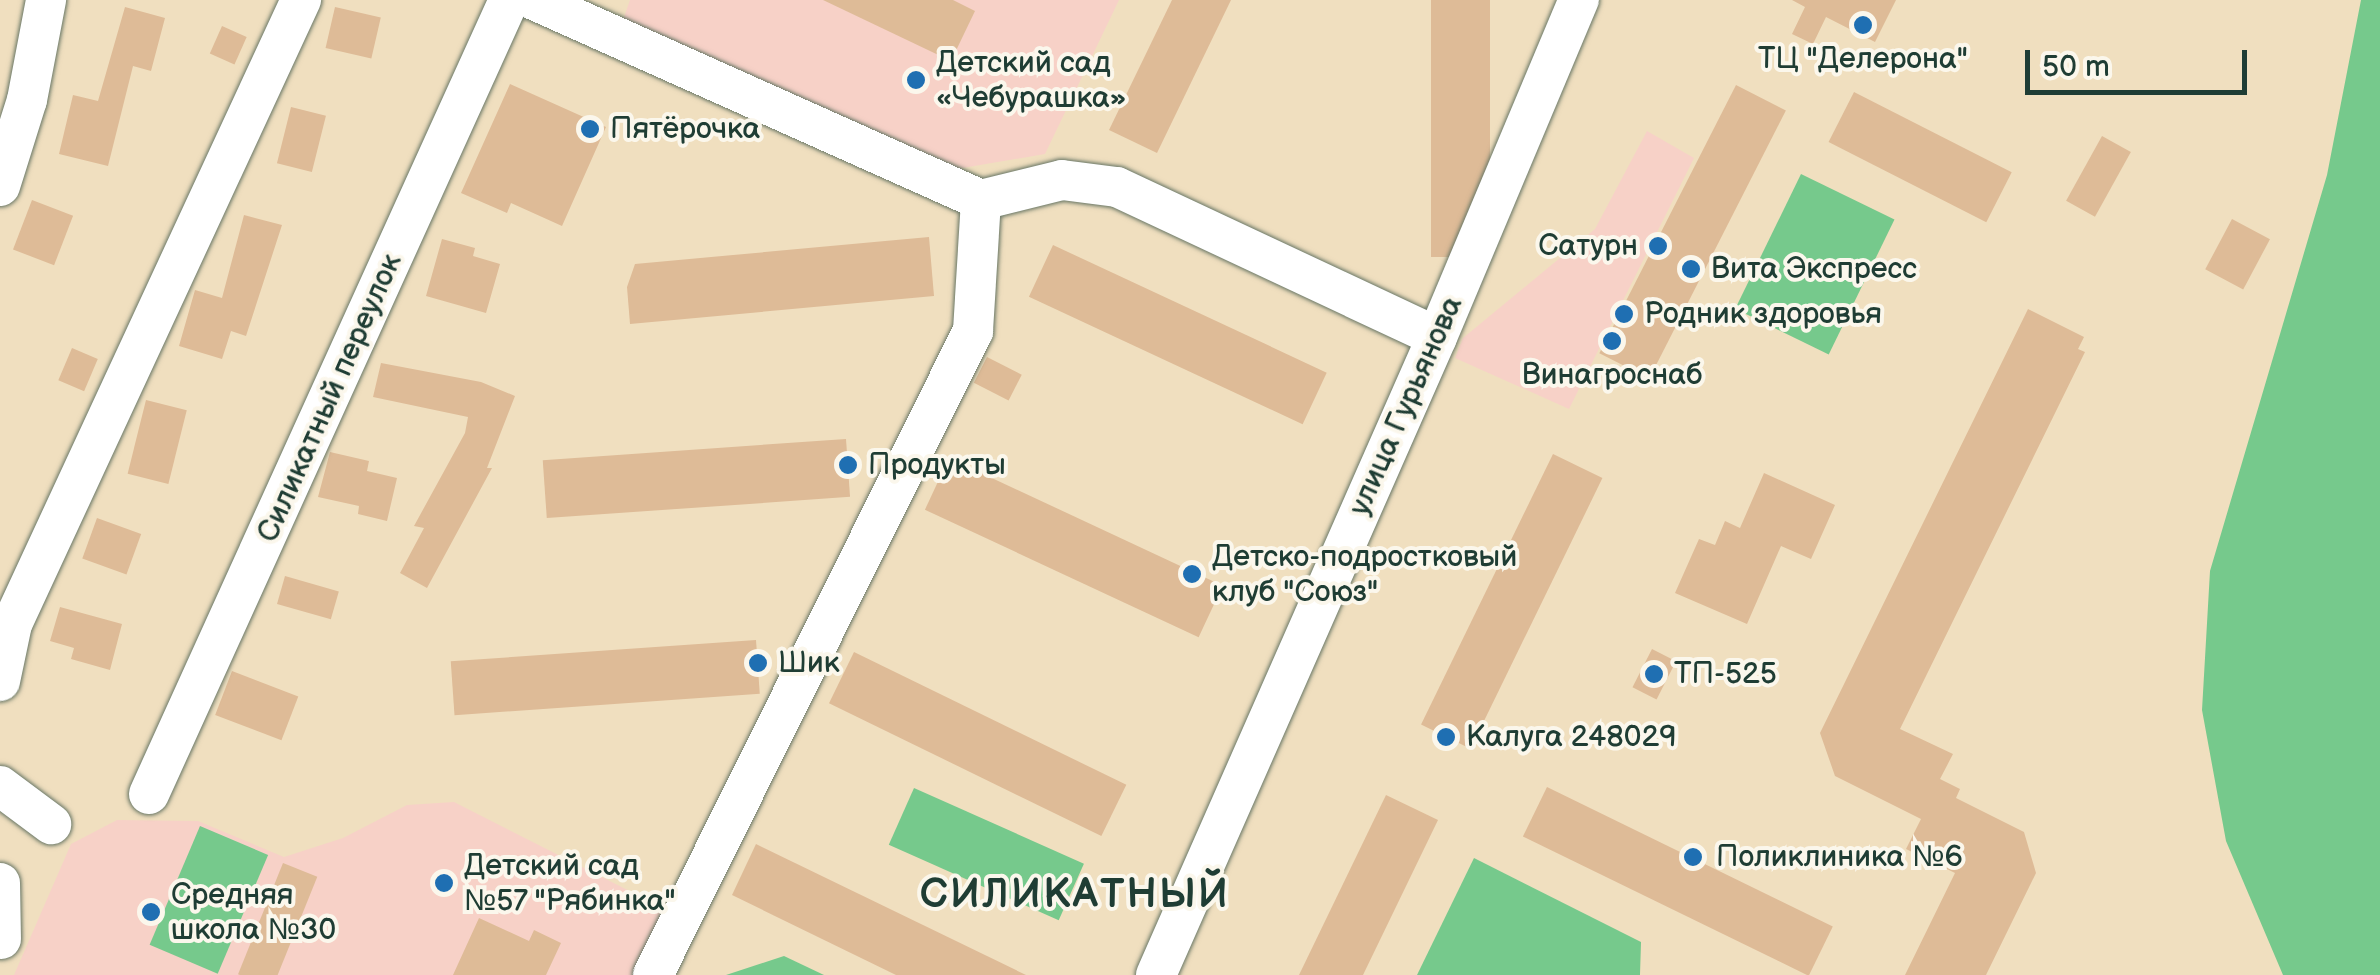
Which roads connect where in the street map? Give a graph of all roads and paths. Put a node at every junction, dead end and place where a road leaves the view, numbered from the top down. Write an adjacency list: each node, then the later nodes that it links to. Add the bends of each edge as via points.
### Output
1 (46, 0): 6 (street, via 27,100)
2 (302, 0): 9 (street, via 12,624)
3 (509, 0): 11 (street, Силикатный переулок)
4 (534, 0): 7 (street)
5 (1579, 0): 8 (street, улица Гурьянова)
6 (0, 186)
7 (981, 200): 8 (street, via 1062,180 1118,188); 15 (street, via 974,331)
8 (1437, 337): 16 (street, улица Гурьянова)
9 (0, 680)
10 (0, 786): 12 (street)
11 (149, 794)
12 (51, 824)
13 (0, 884): 14 (street)
14 (2, 939)
15 (653, 975)
16 (1156, 975)

